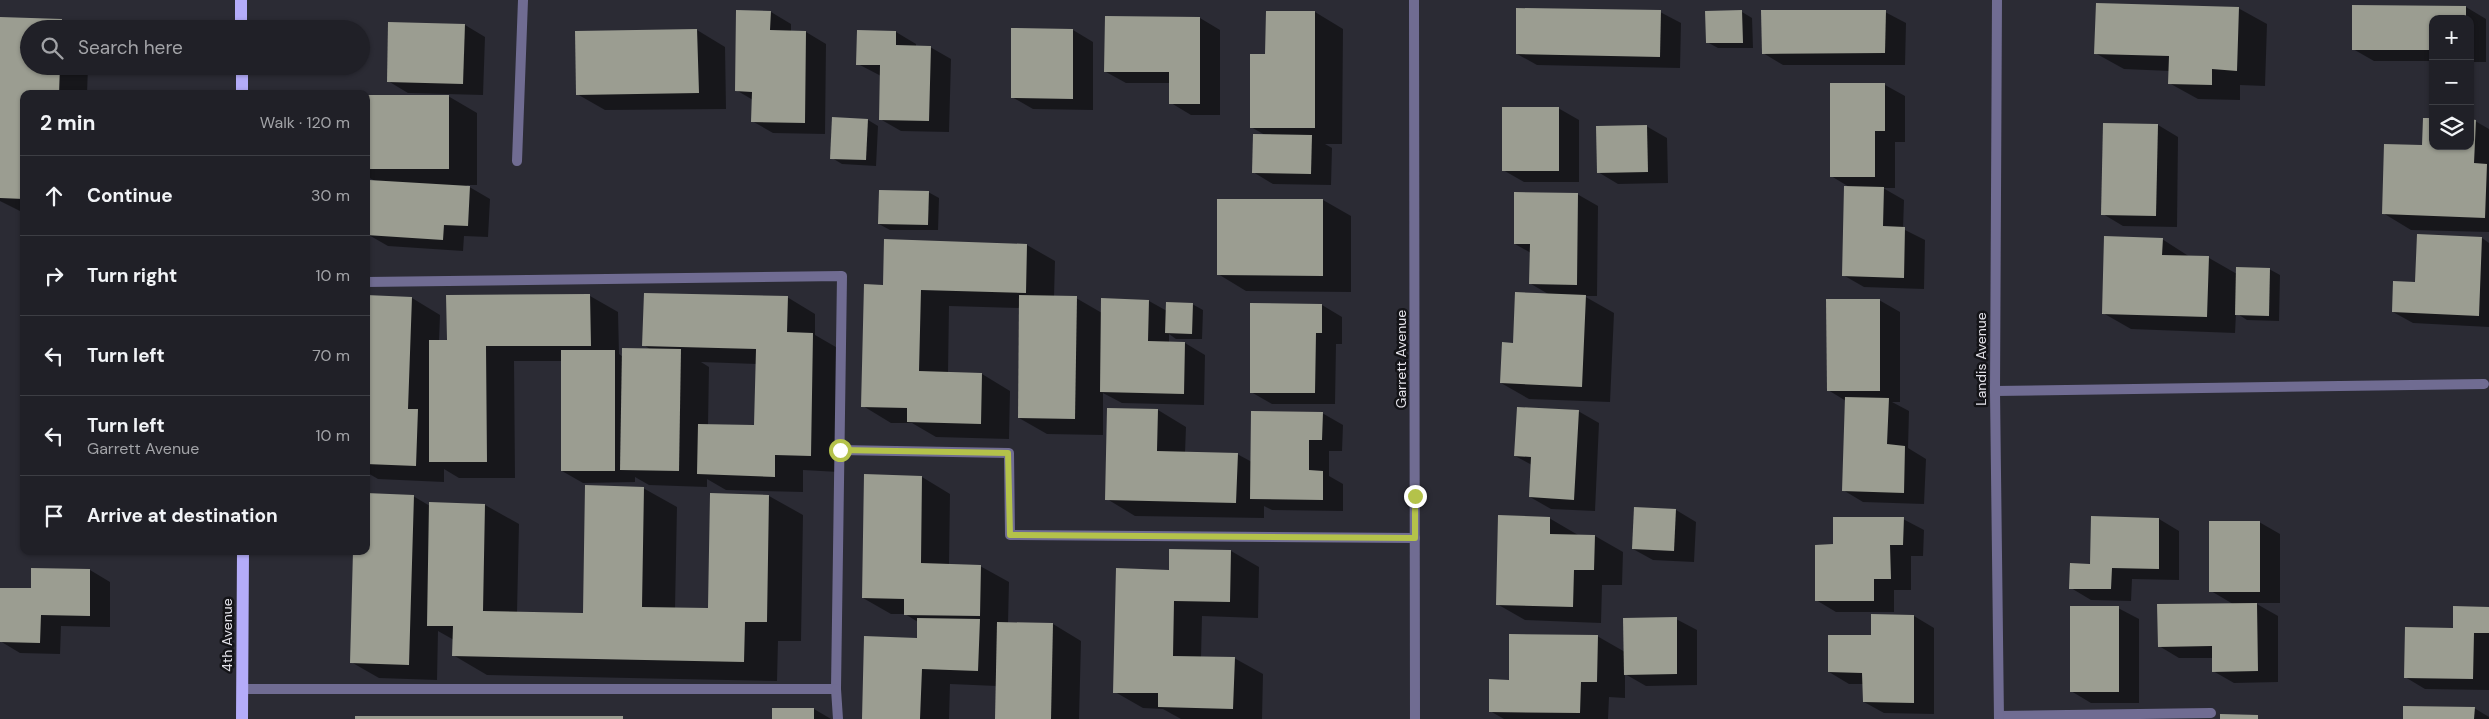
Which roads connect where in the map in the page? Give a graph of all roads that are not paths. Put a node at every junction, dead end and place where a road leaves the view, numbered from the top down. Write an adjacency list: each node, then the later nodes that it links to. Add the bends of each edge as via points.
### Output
1 (241, 0): 5 (main road)
2 (523, 0): 8 (street)
3 (1414, 0): 13 (street, Garrett Avenue)
4 (1996, 0): 11 (street, Landis Avenue)
5 (241, 20)
6 (242, 75): 7 (main road)
7 (242, 90)
8 (517, 161)
9 (370, 282): 12 (street, via 842,276)
10 (2484, 384): 11 (street)
11 (1995, 390): 18 (street, Landis Avenue)
12 (840, 450): 13 (street, via 1008,453 1010,535); 16 (street)
13 (1415, 538): 21 (street, Garrett Avenue)
14 (243, 555): 15 (main road, 4th Avenue)
15 (242, 689): 16 (street); 19 (main road, 4th Avenue)
16 (836, 689): 20 (street)
17 (2211, 713): 18 (street)
18 (1999, 717)
19 (242, 719)
20 (838, 719)
21 (1416, 719)

